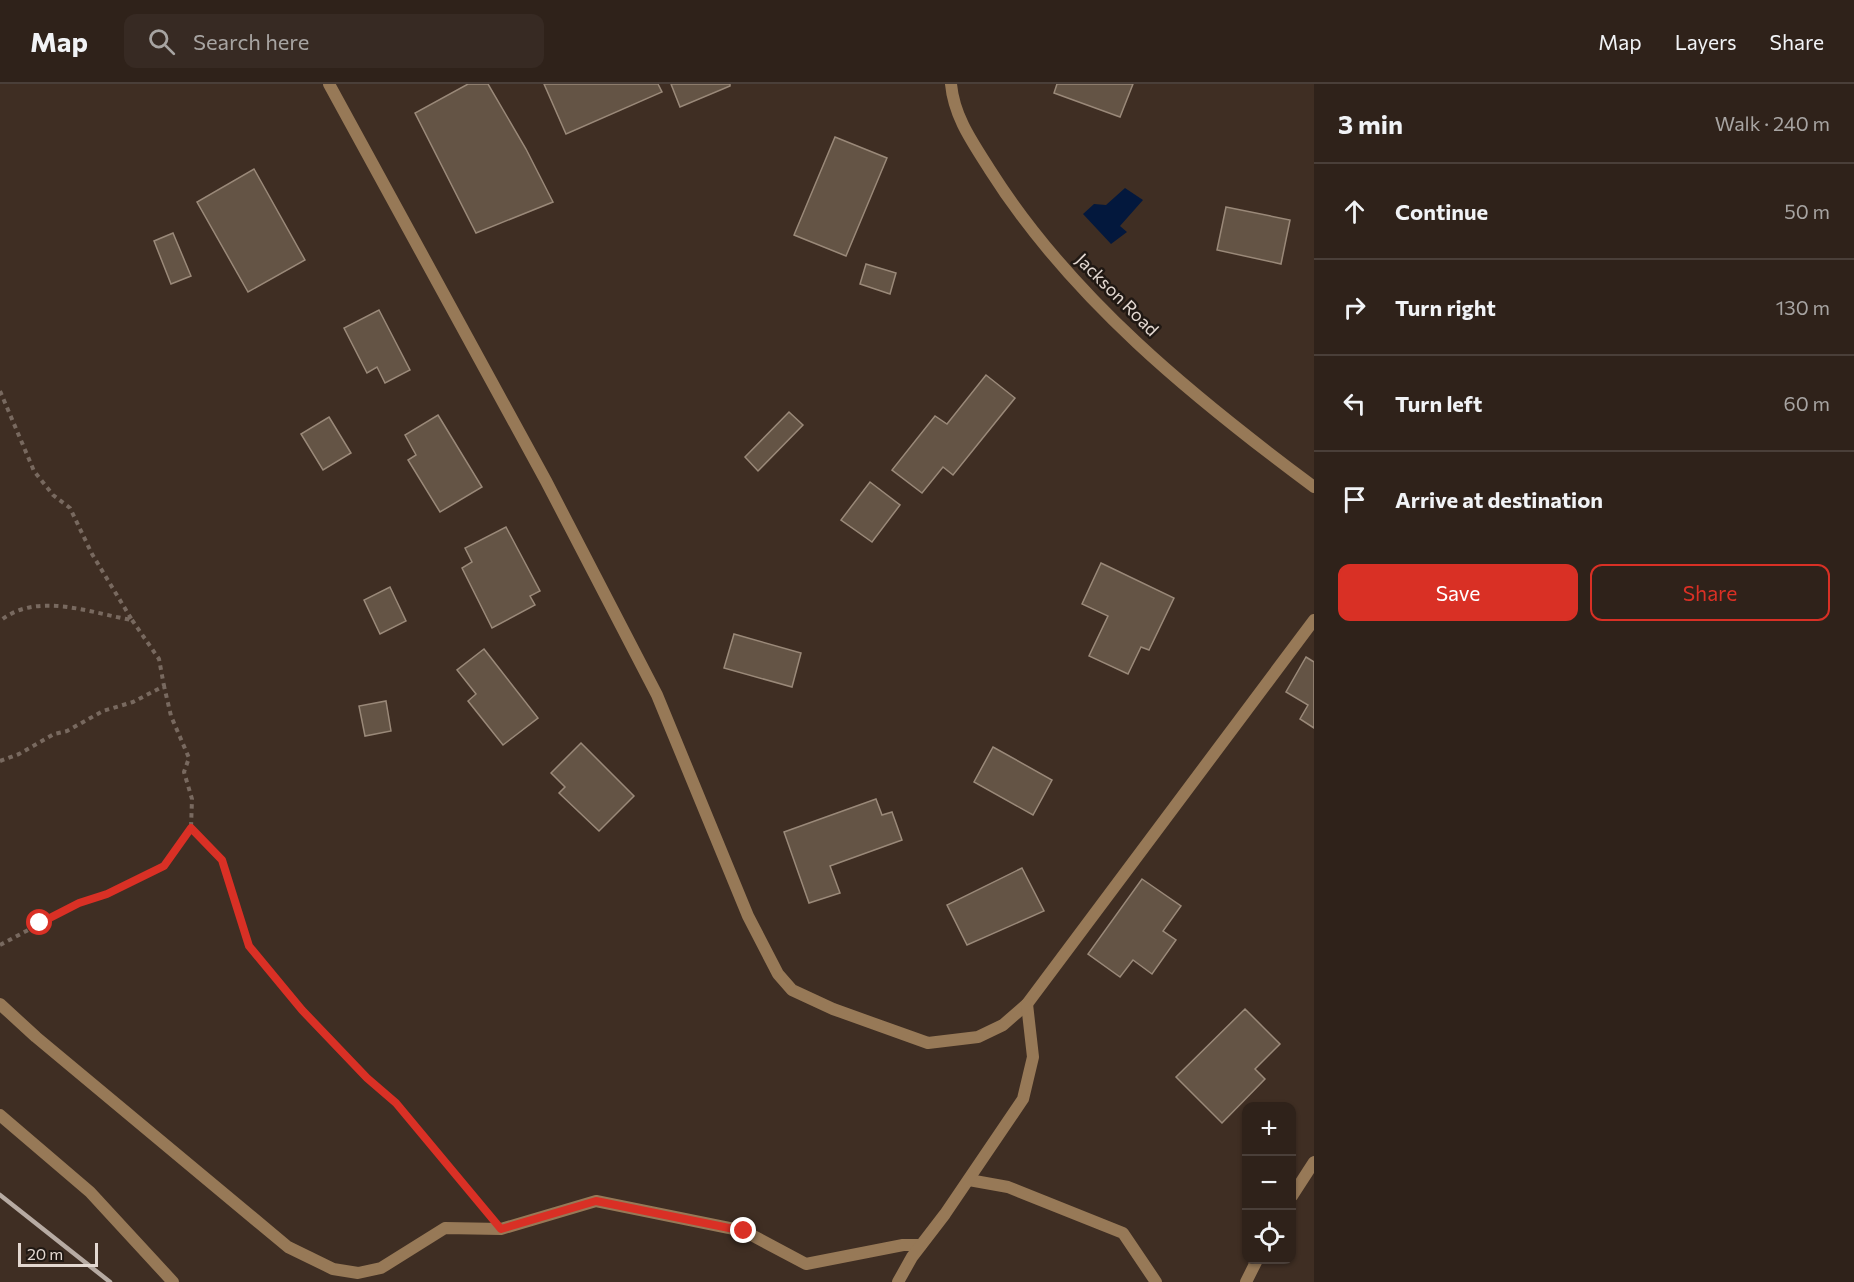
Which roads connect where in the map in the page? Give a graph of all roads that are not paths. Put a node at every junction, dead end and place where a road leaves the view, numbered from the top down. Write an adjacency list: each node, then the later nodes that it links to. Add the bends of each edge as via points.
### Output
1 (329, 84): 6 (street, via 546,481 657,695 748,916 778,974 792,990 833,1009 928,1043 978,1037 1004,1025)
2 (951, 84): 3 (street, Jackson Road, via 964,130 1014,208 1088,296 1188,388)
3 (1314, 487)
4 (1314, 620): 6 (street)
5 (0, 1004): 11 (street, via 288,1247 333,1269 358,1274 381,1268 445,1228 501,1229 596,1201 744,1231 806,1264)
6 (1027, 1004): 9 (street, via 1033,1057 1023,1099)
7 (0, 1115): 13 (street, via 90,1192)
8 (1314, 1162): 10 (street)
9 (969, 1180): 11 (street); 15 (street, via 1008,1187 1124,1233)
10 (1296, 1190)
11 (921, 1245): 14 (street)
12 (1255, 1264): 16 (street)
13 (173, 1282)
14 (898, 1282)
15 (1156, 1282)
16 (1246, 1282)

